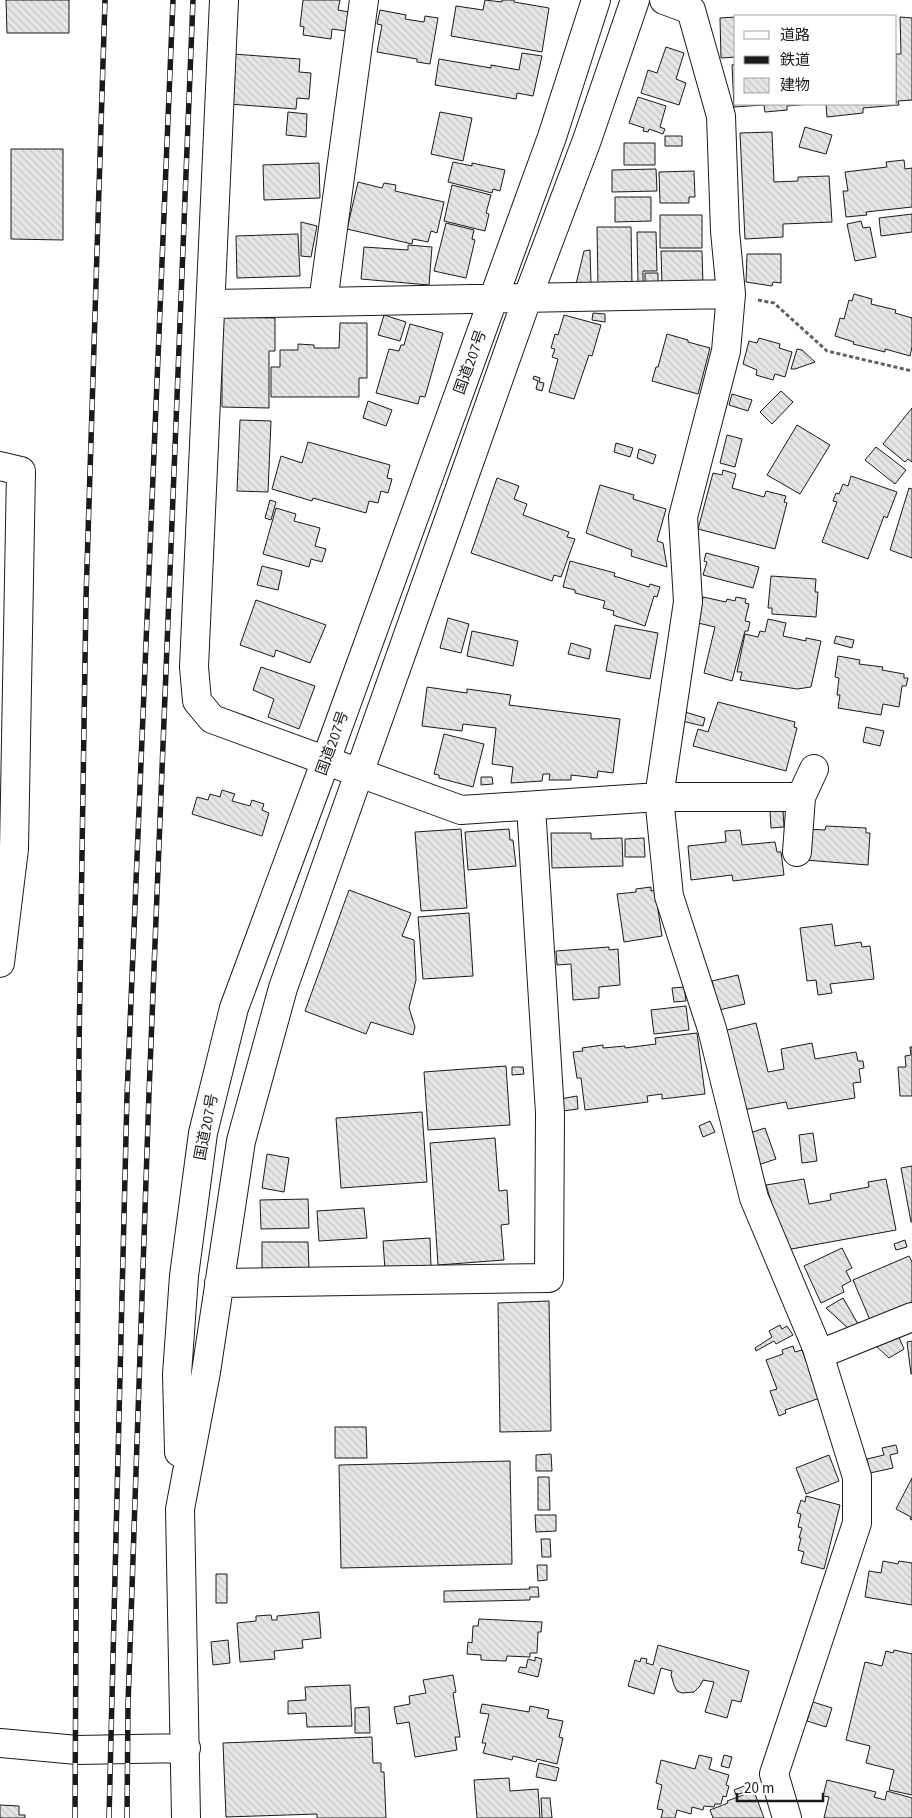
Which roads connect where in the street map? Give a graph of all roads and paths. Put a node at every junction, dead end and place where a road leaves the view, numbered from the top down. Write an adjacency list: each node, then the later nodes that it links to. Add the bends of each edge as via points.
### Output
1 (224, 0): 10 (street)
2 (364, 0): 9 (street)
3 (596, 0): 8 (street, 国道207号, via 552,137)
4 (635, 0): 7 (street)
5 (664, 0): 6 (street, via 691,10 721,116)
6 (731, 294): 7 (street); 11 (path, via 774,303 827,350); 16 (street, via 726,351 683,517 688,602)
7 (528, 299): 8 (street); 15 (street)
8 (492, 300): 9 (street); 13 (street, 国道207号)
9 (323, 302): 10 (street)
10 (211, 304): 13 (street, via 194,667 197,701 212,719)
11 (912, 370)
12 (0, 466): 20 (street, via 21,471 14,849)
13 (326, 760): 15 (street); 24 (street, 国道207号, via 234,1008 203,1133 184,1276 177,1374)
14 (814, 769): 17 (street)
15 (360, 774): 18 (street, via 461,810); 21 (street, via 278,1007 241,1141)
16 (658, 797): 17 (street); 18 (street); 23 (street, via 669,896 712,1029 754,1198)
17 (801, 797): 19 (street)
18 (531, 806): 21 (street, via 550,1113 549,1278)
19 (797, 852)
20 (0, 963)
21 (219, 1284): 24 (street)
22 (912, 1317): 23 (street)
23 (820, 1354): 28 (street, via 857,1477 857,1523 774,1774)
24 (180, 1508): 26 (street)
25 (0, 1743): 26 (street, via 77,1750)
26 (186, 1748): 27 (street)
27 (186, 1818)
28 (788, 1818)

